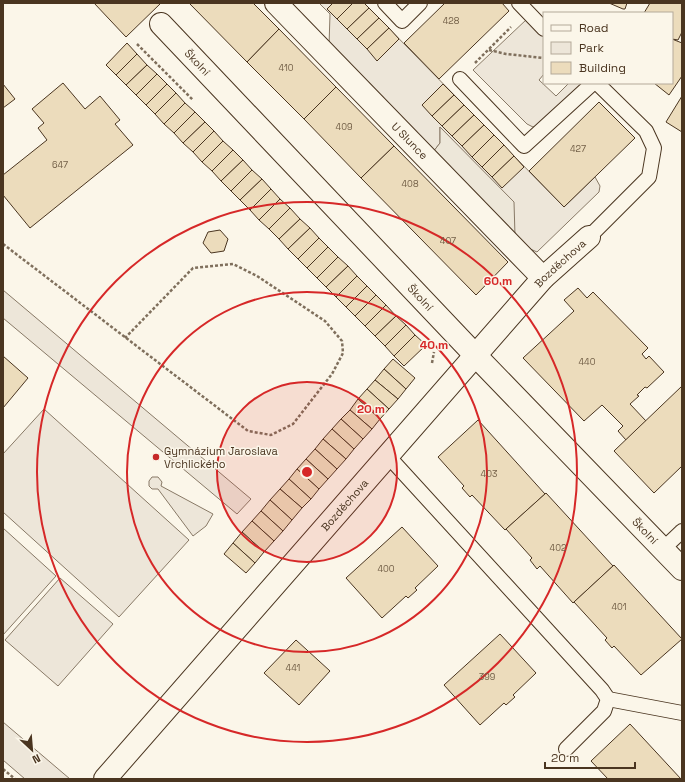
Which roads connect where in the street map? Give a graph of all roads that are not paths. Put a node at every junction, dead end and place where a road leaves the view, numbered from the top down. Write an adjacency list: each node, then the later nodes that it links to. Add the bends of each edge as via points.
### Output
1 (276, 3): 11 (street, U Slunce)
2 (385, 3): 3 (lane, via 402,21)
3 (420, 3)
4 (523, 7): 6 (lane)
5 (160, 24): 12 (street, Školní)
6 (543, 28)
7 (460, 79): 8 (lane, via 524,146)
8 (592, 84)
9 (597, 84): 10 (lane, via 646,132 654,148 649,178)
10 (589, 237): 11 (street, Bozděchova)
11 (543, 278): 12 (street, Bozděchova)
12 (476, 356): 13 (street, Bozděchova); 15 (street, Školní)
13 (388, 456): 17 (lane); 20 (street, Bozděchova)
14 (682, 531): 15 (lane)
15 (663, 549): 16 (street, Školní)
16 (682, 568)
17 (608, 699): 18 (lane); 19 (lane, via 604,711)
18 (682, 713)
19 (566, 749)
20 (106, 779)

